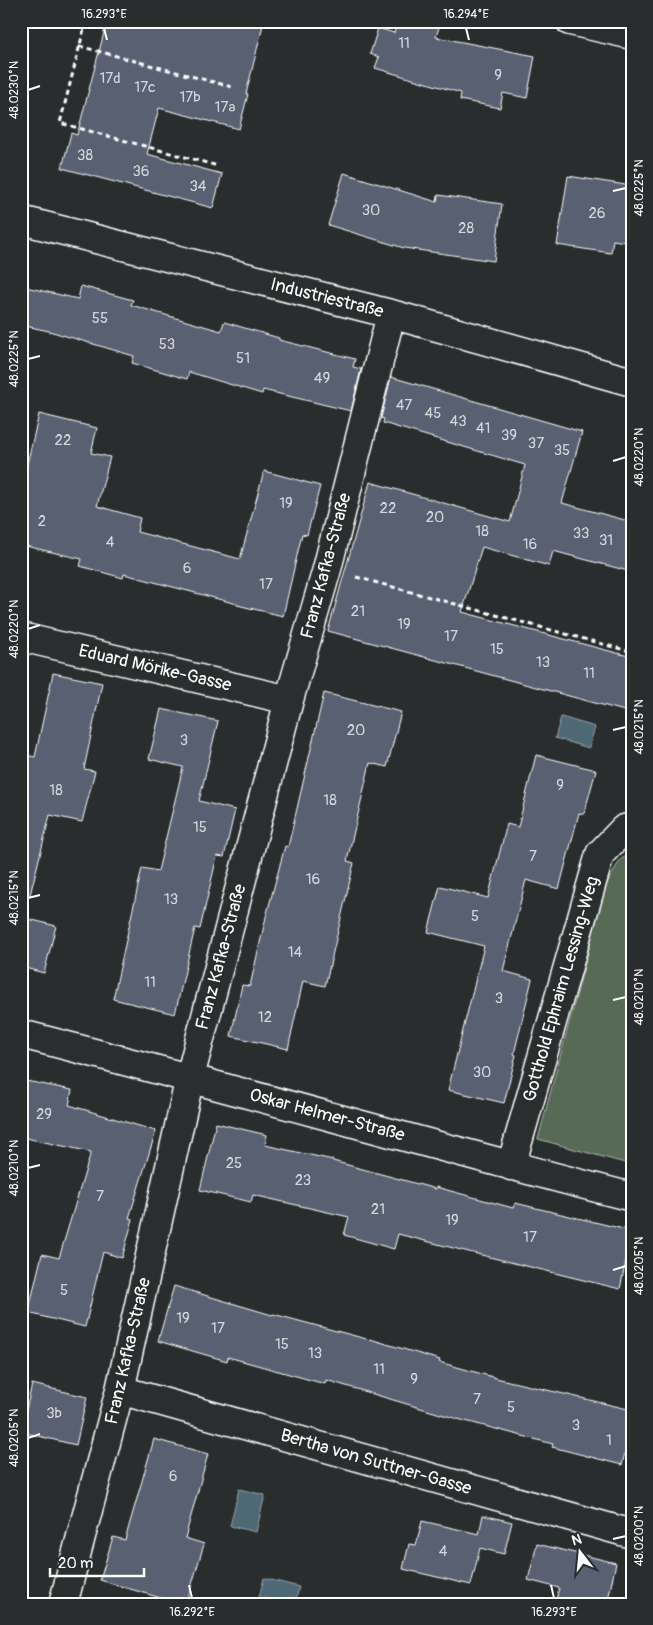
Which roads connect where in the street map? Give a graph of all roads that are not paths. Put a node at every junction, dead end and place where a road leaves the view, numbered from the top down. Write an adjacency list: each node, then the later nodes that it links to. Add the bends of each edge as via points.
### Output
1 (570, 21): 2 (street)
2 (632, 35)
3 (21, 220): 4 (street, Industriestraße)
4 (391, 314): 5 (street, Industriestraße); 7 (street, Franz Kafka-Straße)
5 (632, 382)
6 (21, 637): 7 (street, Eduard Mörike-Gasse)
7 (289, 700): 10 (street, Franz Kafka-Straße)
8 (632, 827): 11 (street, Gotthold Ephraim Lessing-Weg, via 624,829 600,854)
9 (21, 1034): 10 (street, Oskar Helmer-Straße)
10 (190, 1077): 11 (street, Oskar Helmer-Straße); 13 (street, Franz Kafka-Straße)
11 (511, 1166): 12 (street, Oskar Helmer-Straße)
12 (632, 1197)
13 (120, 1390): 14 (street, Bertha von Suttner-Gasse); 15 (street, Franz Kafka-Straße)
14 (632, 1534)
15 (63, 1604)

